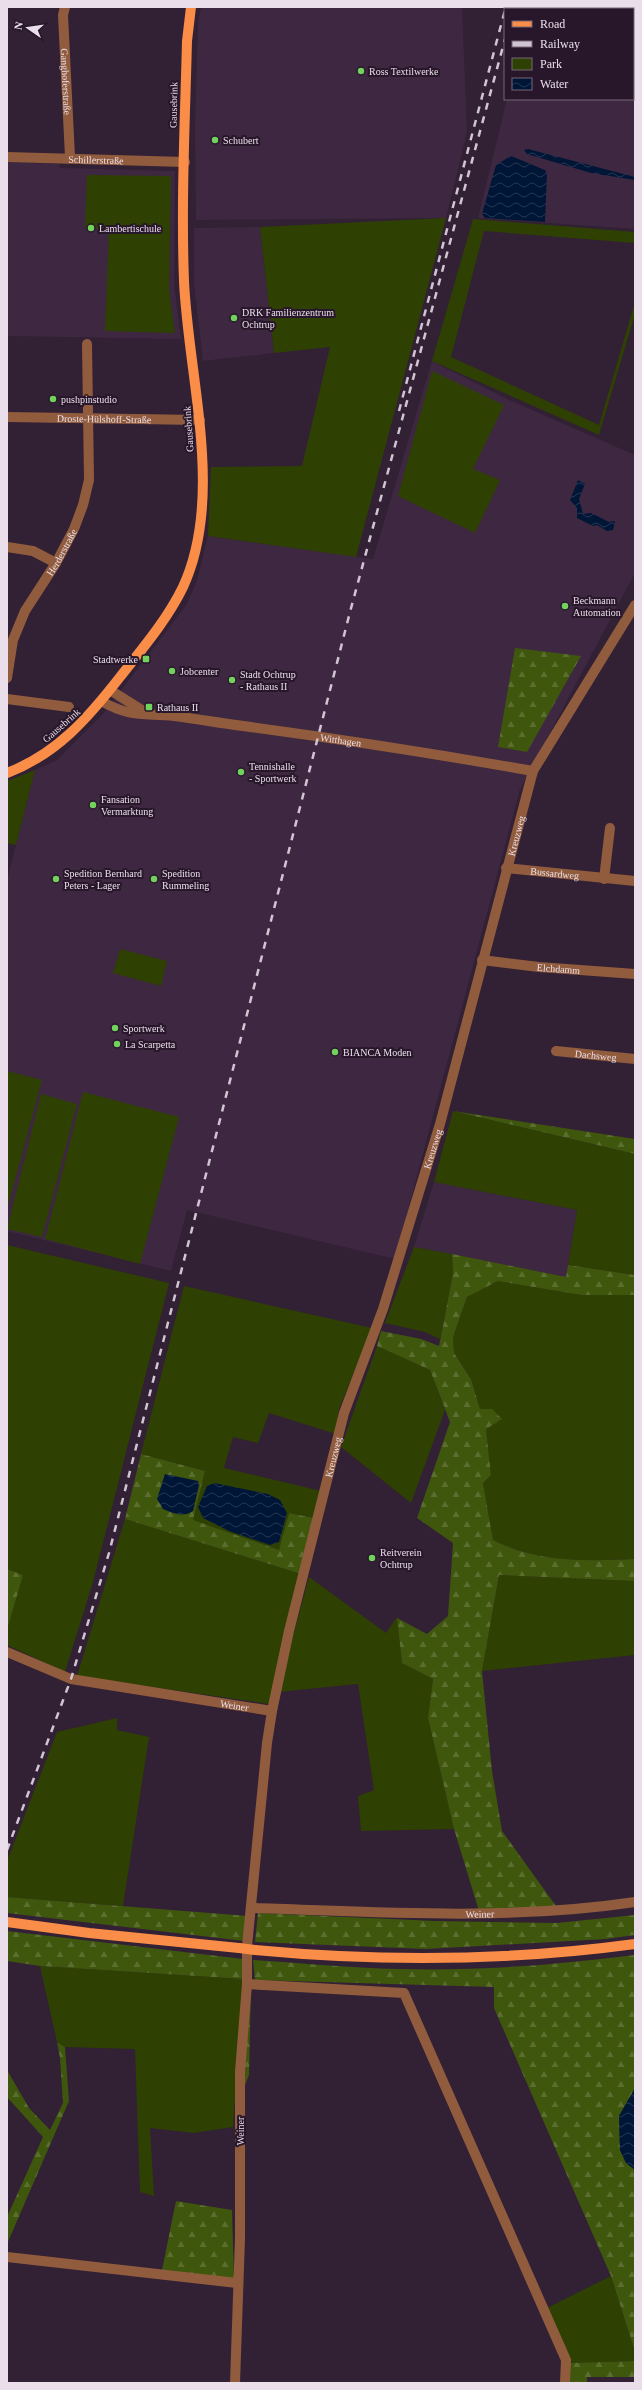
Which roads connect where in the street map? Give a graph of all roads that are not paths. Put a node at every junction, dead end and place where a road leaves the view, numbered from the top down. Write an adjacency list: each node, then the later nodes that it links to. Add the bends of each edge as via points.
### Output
1 (64, 7): 4 (street, Ganghoferstraße)
2 (191, 7): 5 (main road, Gausebrink, via 186,41)
3 (7, 157): 4 (street, Schillerstraße)
4 (70, 157): 5 (street, Schillerstraße)
5 (185, 162): 9 (main road, Gausebrink, via 184,283)
6 (87, 344): 8 (street, Herderstraße)
7 (7, 416): 8 (street, Droste-Hülshoff-Straße)
8 (86, 418): 9 (street, Droste-Hülshoff-Straße); 11 (street, Herderstraße, via 89,480 74,529)
9 (200, 420): 14 (main road, Gausebrink, via 201,504 197,540 190,569 183,588 167,615)
10 (7, 547): 11 (street, via 32,551)
11 (56, 563): 13 (street, Herderstraße, via 25,610 13,640)
12 (635, 605): 19 (street, Kreuzweg)
13 (7, 678)
14 (110, 690): 16 (main road, Gausebrink); 18 (street, Witthagen)
15 (7, 699): 17 (street)
16 (102, 701): 18 (street, Witthagen, via 126,713 139,716); 20 (main road, Gausebrink, via 59,745)
17 (69, 706)
18 (148, 714): 19 (street, Witthagen, via 326,737)
19 (533, 771): 22 (street, Kreuzweg)
20 (7, 773)
21 (610, 828): 23 (street)
22 (506, 868): 23 (street, Bussardweg); 25 (street, Kreuzweg)
23 (604, 879): 24 (street, Bussardweg)
24 (635, 881)
25 (482, 960): 26 (street, Elchdamm); 30 (street, Kreuzweg, via 440,1124 392,1284 344,1414)
26 (635, 974)
27 (556, 1051): 28 (street, Dachsweg)
28 (635, 1059)
29 (7, 1652): 30 (street, Weiner, via 71,1679)
30 (272, 1710): 32 (street, Weiner)
31 (635, 1902): 32 (street, Weiner, via 602,1907 496,1914)
32 (252, 1908): 35 (street, Weiner)
33 (7, 1922): 34 (main road, bridge, via 314,1956 450,1959 580,1951)
34 (635, 1944)
35 (247, 1984): 37 (street, Weiner, via 240,2072 240,2238); 39 (street, via 404,1993 566,2360)
36 (7, 2257): 37 (street)
37 (237, 2283): 38 (street, Weiner)
38 (235, 2383)
39 (565, 2383)

